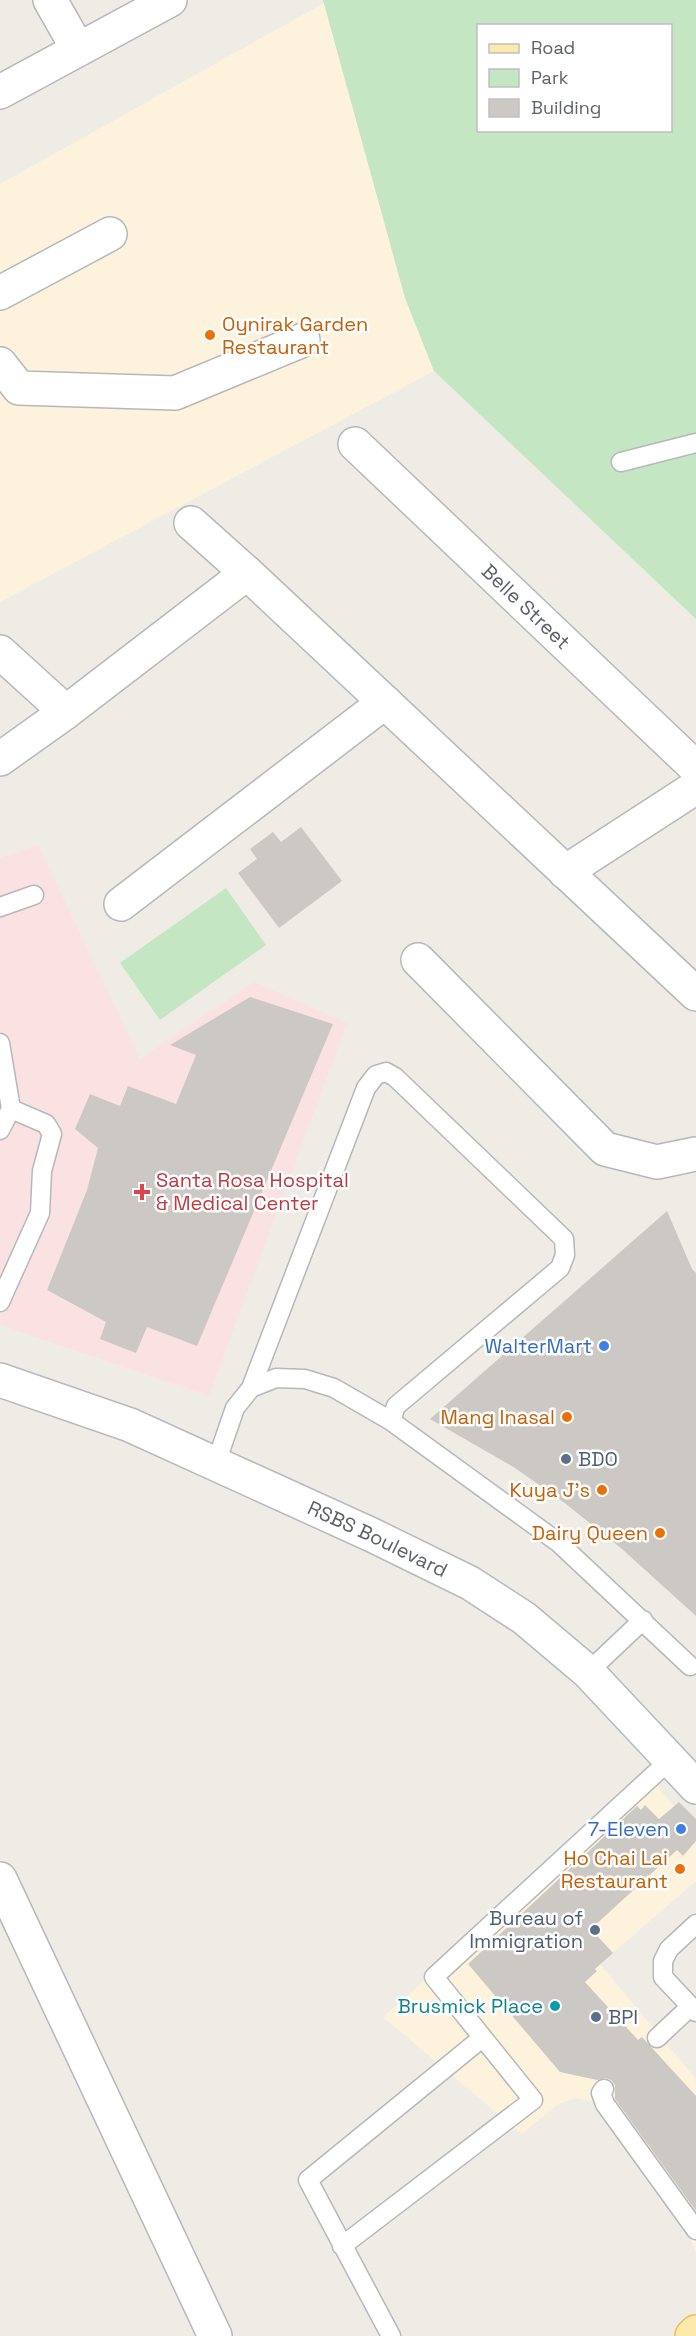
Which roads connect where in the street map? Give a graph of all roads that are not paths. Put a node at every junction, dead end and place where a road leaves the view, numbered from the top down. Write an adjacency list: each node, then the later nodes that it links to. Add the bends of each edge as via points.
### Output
1 (50, 0): 3 (street)
2 (170, 0): 3 (street)
3 (78, 49): 4 (street)
4 (0, 92)
5 (110, 234): 6 (street)
6 (0, 293)
7 (303, 340): 8 (street, via 175,393 19,387)
8 (0, 364)
9 (696, 443): 11 (lane)
10 (355, 444): 18 (street, Belle Street)
11 (621, 462)
12 (191, 523): 13 (street)
13 (247, 573): 15 (street); 16 (street)
14 (0, 652): 16 (street)
15 (385, 702): 20 (street); 22 (street)
16 (66, 712): 17 (street)
17 (0, 759)
18 (696, 768)
19 (696, 786): 20 (street)
20 (565, 872): 25 (street)
21 (34, 895): 23 (lane)
22 (121, 904)
23 (0, 907)
24 (418, 960): 29 (street, via 605,1149 657,1162)
25 (694, 988)
26 (0, 1043): 27 (lane)
27 (11, 1109): 28 (lane); 30 (lane, via 46,1124 52,1134 42,1171 40,1213)
28 (0, 1130)
29 (696, 1154)
30 (0, 1302)
31 (0, 1380): 34 (street, RSBS Boulevard, via 130,1425)
32 (251, 1388): 33 (lane, via 276,1378 305,1379 334,1388); 33 (lane, via 366,1088 376,1075 386,1072 564,1239 565,1256 560,1268 396,1406); 34 (lane, via 235,1408)
33 (392, 1422): 35 (lane, via 559,1543)
34 (216, 1463): 37 (street, RSBS Boulevard, via 470,1583 524,1618)
35 (643, 1620): 36 (lane); 37 (lane)
36 (690, 1666)
37 (588, 1672): 38 (street, RSBS Boulevard)
38 (671, 1759): 39 (street, RSBS Boulevard); 43 (lane, via 434,1977)
39 (696, 1788)
40 (0, 1879): 49 (street)
41 (696, 1924): 42 (lane, via 669,1949 663,1961 663,1977)
42 (693, 2009): 44 (lane)
43 (483, 2038): 47 (lane, via 308,2180); 47 (lane, via 533,2100)
44 (657, 2038)
45 (604, 2089): 46 (lane, via 601,2093 605,2104)
46 (696, 2230)
47 (342, 2246): 50 (lane)
48 (696, 2332): 51 (main road)
49 (215, 2336)
50 (391, 2336)
51 (692, 2336)

